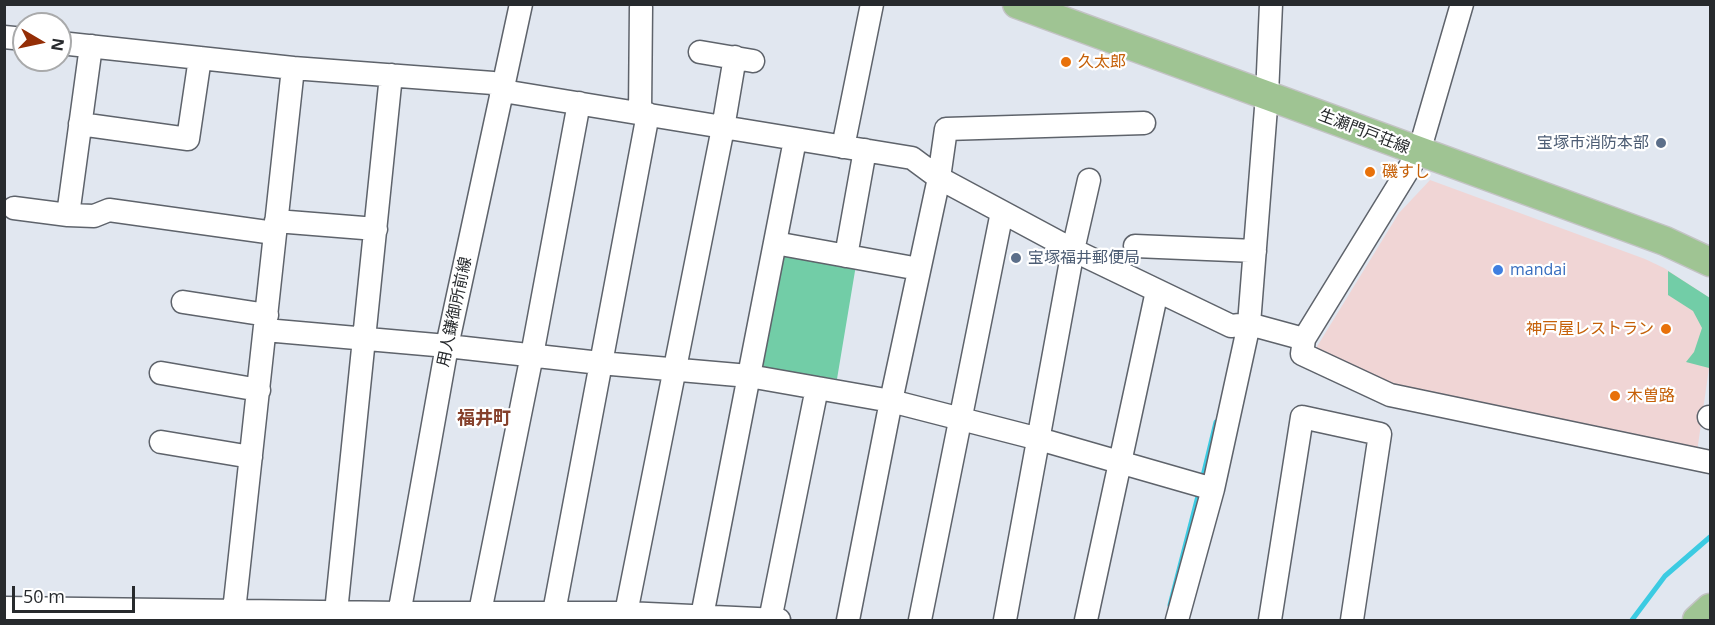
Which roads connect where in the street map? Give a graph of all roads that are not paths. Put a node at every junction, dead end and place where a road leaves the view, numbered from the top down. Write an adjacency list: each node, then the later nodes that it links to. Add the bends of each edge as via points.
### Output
1 (521, 4): 13 (street, 用人鎌御所前線)
2 (872, 4): 21 (street)
3 (1017, 4): 14 (main road, 生瀬門戸荘線)
4 (1271, 4): 14 (street)
5 (1462, 4): 22 (street)
6 (641, 7): 16 (street)
7 (72, 44): 8 (street)
8 (91, 46): 10 (street); 18 (street)
9 (700, 52): 19 (street, via 744,59)
10 (200, 58): 11 (street); 18 (street, via 189,139)
11 (293, 68): 12 (street); 28 (street)
12 (391, 75): 13 (street, via 493,83); 29 (street)
13 (503, 91): 15 (street); 43 (street, 用人鎌御所前線)
14 (1267, 95): 22 (main road, 生瀬門戸荘線); 33 (street)
15 (579, 103): 16 (street); 44 (street)
16 (644, 114): 19 (street); 45 (street)
17 (1144, 123): 23 (street, via 946,129)
18 (80, 124): 27 (street)
19 (723, 128): 20 (street); 46 (street)
20 (795, 140): 21 (street); 30 (street)
21 (854, 148): 23 (street, via 912,158); 34 (street)
22 (1419, 152): 35 (main road, 生瀬門戸荘線, via 1665,241); 42 (street)
23 (939, 178): 26 (street); 36 (street)
24 (1089, 180): 32 (street)
25 (14, 208): 27 (street)
26 (1002, 212): 32 (street); 52 (street)
27 (68, 215): 28 (street, via 94,216 109,210)
28 (275, 227): 29 (street); 39 (street)
29 (376, 229): 41 (street)
30 (775, 243): 34 (street); 48 (street)
31 (1135, 246): 33 (street)
32 (1073, 250): 37 (street); 53 (street)
33 (1255, 251): 40 (street)
34 (846, 256): 36 (street)
35 (1710, 262)
36 (919, 269): 51 (street)
37 (1157, 291): 40 (street, via 1231,326); 56 (street)
38 (183, 302): 39 (street)
39 (266, 322): 41 (street); 50 (street)
40 (1249, 324): 42 (street); 58 (street)
41 (365, 339): 43 (street); 62 (street)
42 (1304, 339): 57 (street, via 1302,354 1390,395)
43 (447, 346): 44 (street); 67 (street, 用人鎌御所前線)
44 (532, 355): 45 (street); 63 (street)
45 (600, 363): 46 (street); 64 (street)
46 (674, 369): 48 (street); 65 (street)
47 (161, 373): 50 (street)
48 (748, 376): 49 (street); 66 (street)
49 (817, 388): 51 (street); 69 (street)
50 (259, 390): 55 (street)
51 (891, 401): 52 (street); 72 (street)
52 (960, 419): 53 (street); 73 (street)
53 (1039, 439): 56 (street); 74 (street)
54 (161, 442): 55 (street)
55 (251, 457): 61 (street)
56 (1120, 462): 58 (street); 75 (street)
57 (1710, 462)
58 (1213, 489): 76 (street)
59 (4, 608): 61 (street)
60 (1710, 608): 70 (main road)
61 (234, 611): 62 (street)
62 (336, 612): 67 (street)
63 (480, 612): 64 (street); 67 (street)
64 (554, 612): 65 (street)
65 (626, 613): 66 (street)
66 (702, 616): 68 (street)
67 (399, 617)
68 (736, 619): 69 (street)
69 (770, 620): 71 (street)
70 (1697, 620)
71 (779, 621)
72 (848, 621)
73 (920, 621)
74 (1005, 621)
75 (1086, 621)
76 (1177, 621)
77 (1270, 621): 78 (street, via 1302,417 1380,434)
78 (1352, 621)

